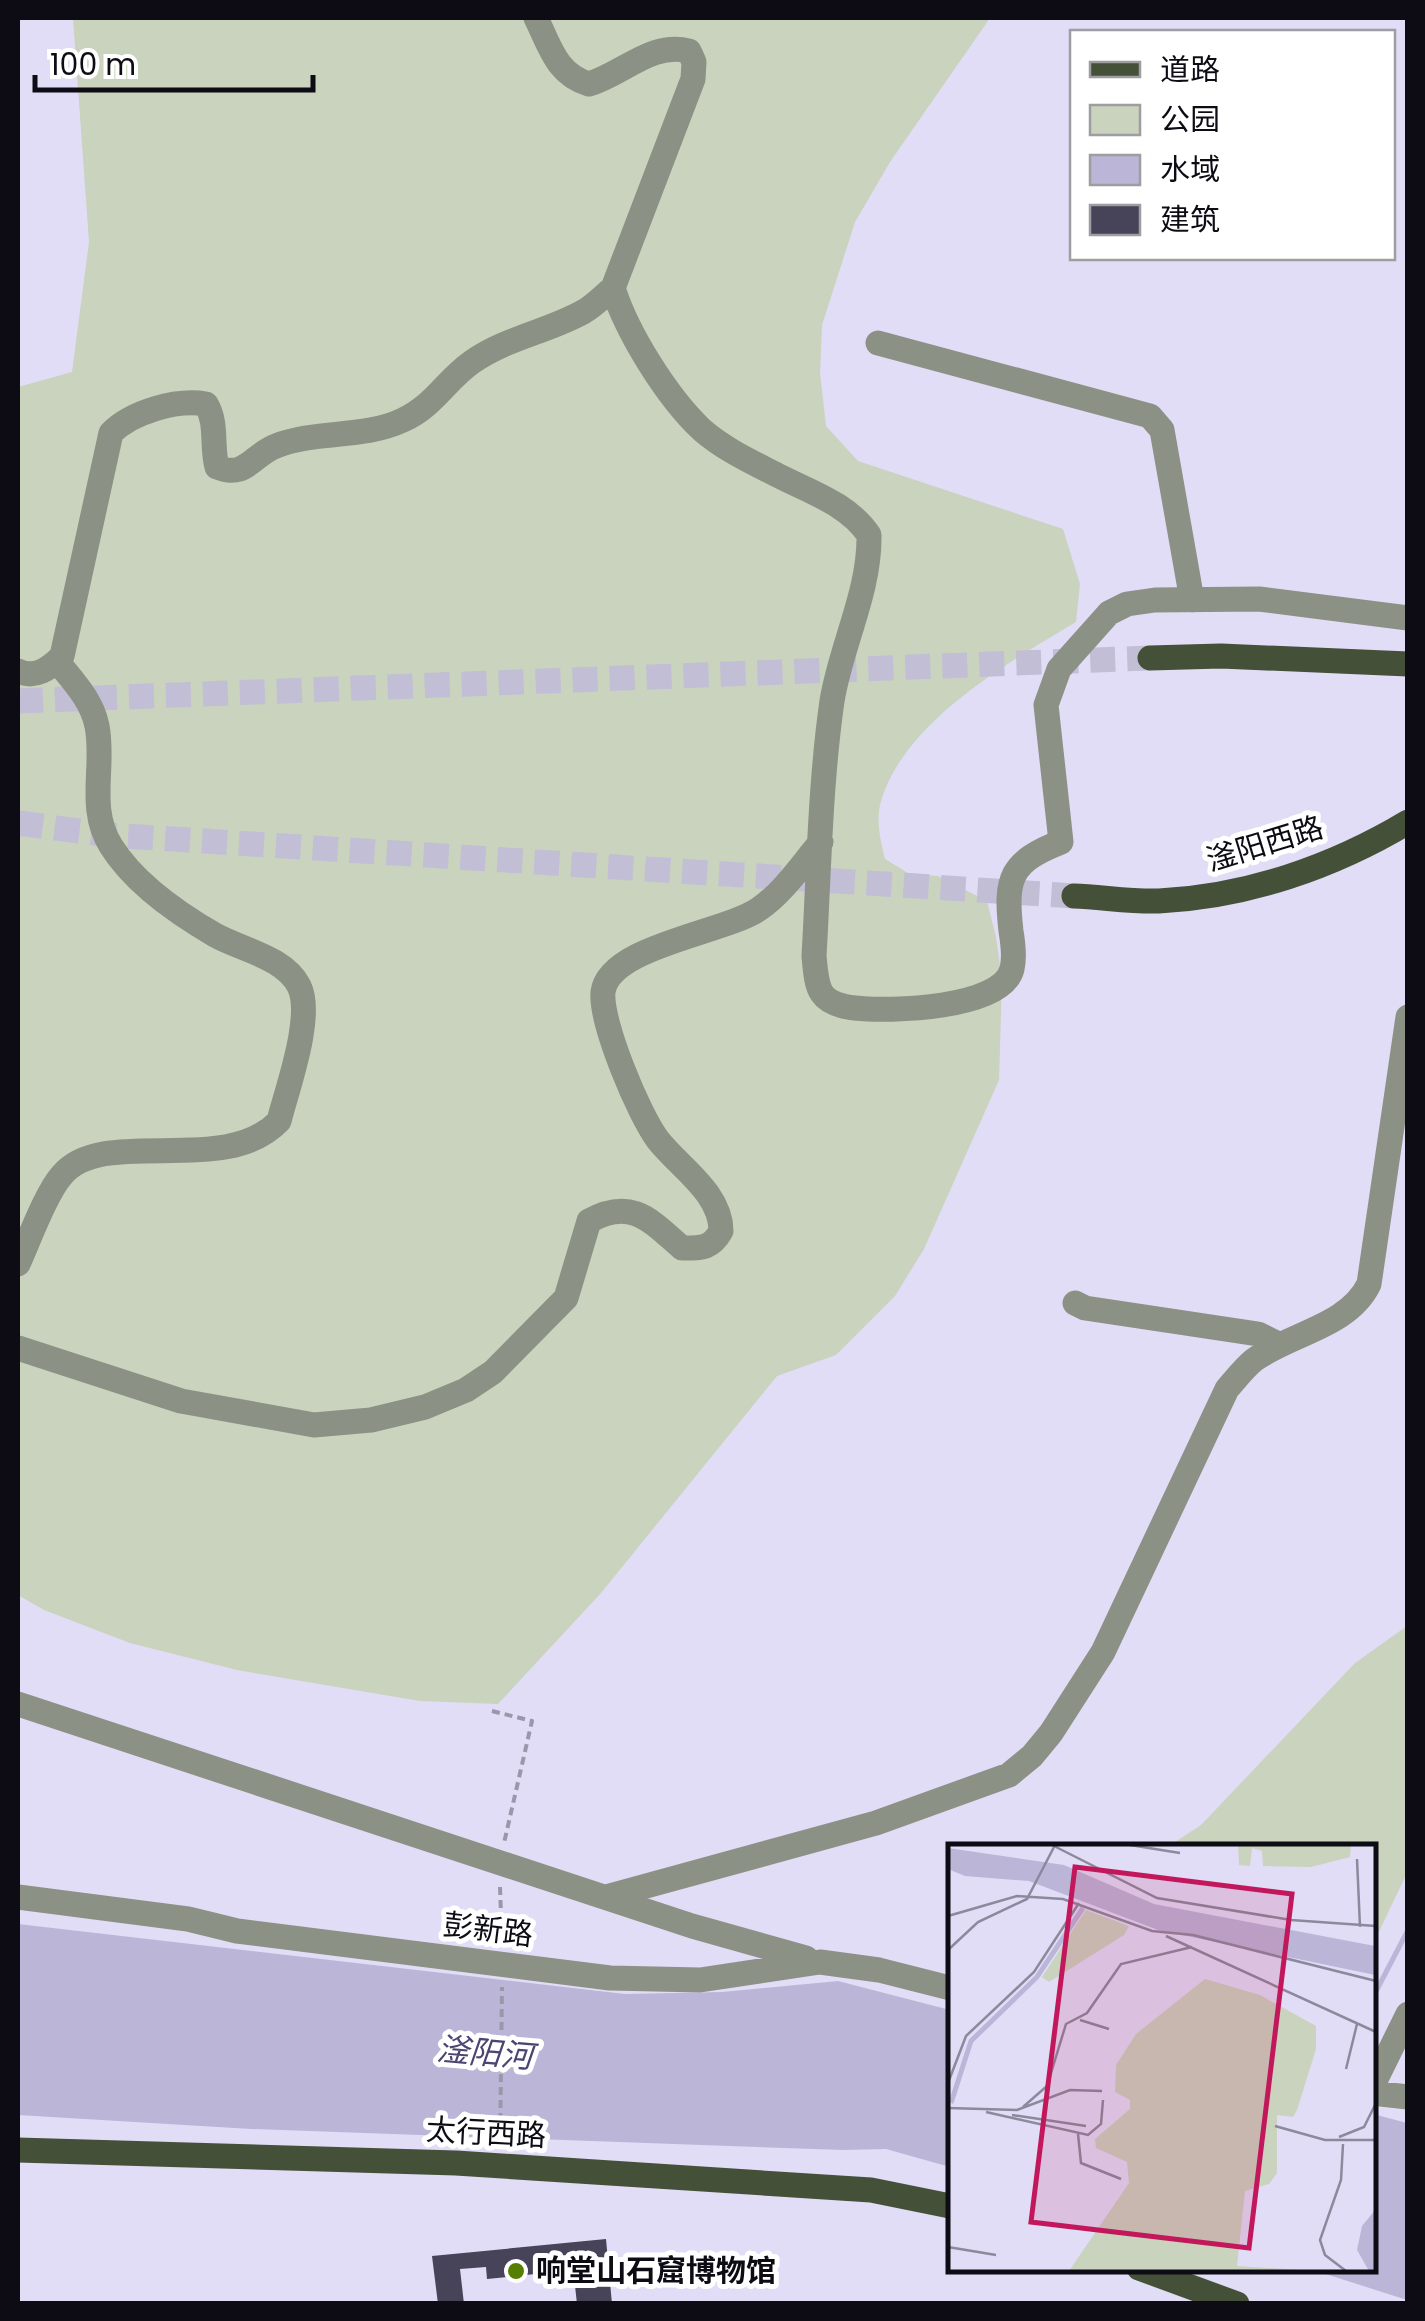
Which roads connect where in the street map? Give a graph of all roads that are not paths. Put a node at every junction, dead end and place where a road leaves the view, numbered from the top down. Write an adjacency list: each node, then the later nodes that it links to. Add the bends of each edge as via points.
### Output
1 (536, 18): 2 (street, via 561,66 589,84 674,47 689,50 694,62 686,100)
2 (613, 288): 7 (street, via 586,310 468,364 436,400 400,422 290,441 237,472 217,468 206,404 180,404 122,422 111,433); 11 (street, via 631,336 701,429 852,514 869,535 833,698)
3 (878, 343): 4 (street, via 1158,422)
4 (1192, 600): 5 (street, via 1259,599); 11 (street, via 1126,604 1060,669 1046,705 1060,842 1030,854 1014,872 1008,899 1012,972 1002,986 945,1004 883,1010 823,998 814,956)
5 (1408, 618)
6 (1150, 658): 8 (main road)
7 (58, 661): 9 (street, via 28,676); 14 (street, via 98,726 98,802 112,847 176,910 278,964 298,986 303,1007 279,1121 268,1132 234,1146 104,1154 74,1164 61,1176)
8 (1408, 664)
9 (18, 672)
10 (1408, 822): 12 (main road, 滏阳西路, via 1332,860 1241,890 1156,901)
11 (821, 842): 17 (street, via 760,909 632,958 615,969 603,991 603,1010 646,1122 716,1207 722,1231 714,1244 682,1248 655,1221 604,1212 589,1222 566,1298 492,1372 425,1407 371,1420 314,1425 181,1402)
12 (1074, 896)
13 (1408, 1018): 16 (street, via 1369,1284 1346,1313)
14 (18, 1264)
15 (1075, 1302): 16 (street, via 1258,1334)
16 (1280, 1345): 20 (street, via 1227,1388 1103,1652 1052,1733 1009,1775 876,1822)
17 (18, 1348)
18 (18, 1704): 20 (street)
19 (18, 1897): 21 (street, 彭新路, via 237,1932 655,1981)
20 (606, 1897): 21 (street)
21 (820, 1962): 22 (street, 彭新路)
22 (948, 1988)
23 (1408, 2014): 24 (street)
24 (1375, 2084)
25 (1375, 2091): 26 (street)
26 (1408, 2097)
27 (18, 2150): 28 (main road, 太行西路, via 456,2163 871,2190)
28 (948, 2206)
29 (1147, 2271): 30 (main road)
30 (1238, 2304)

